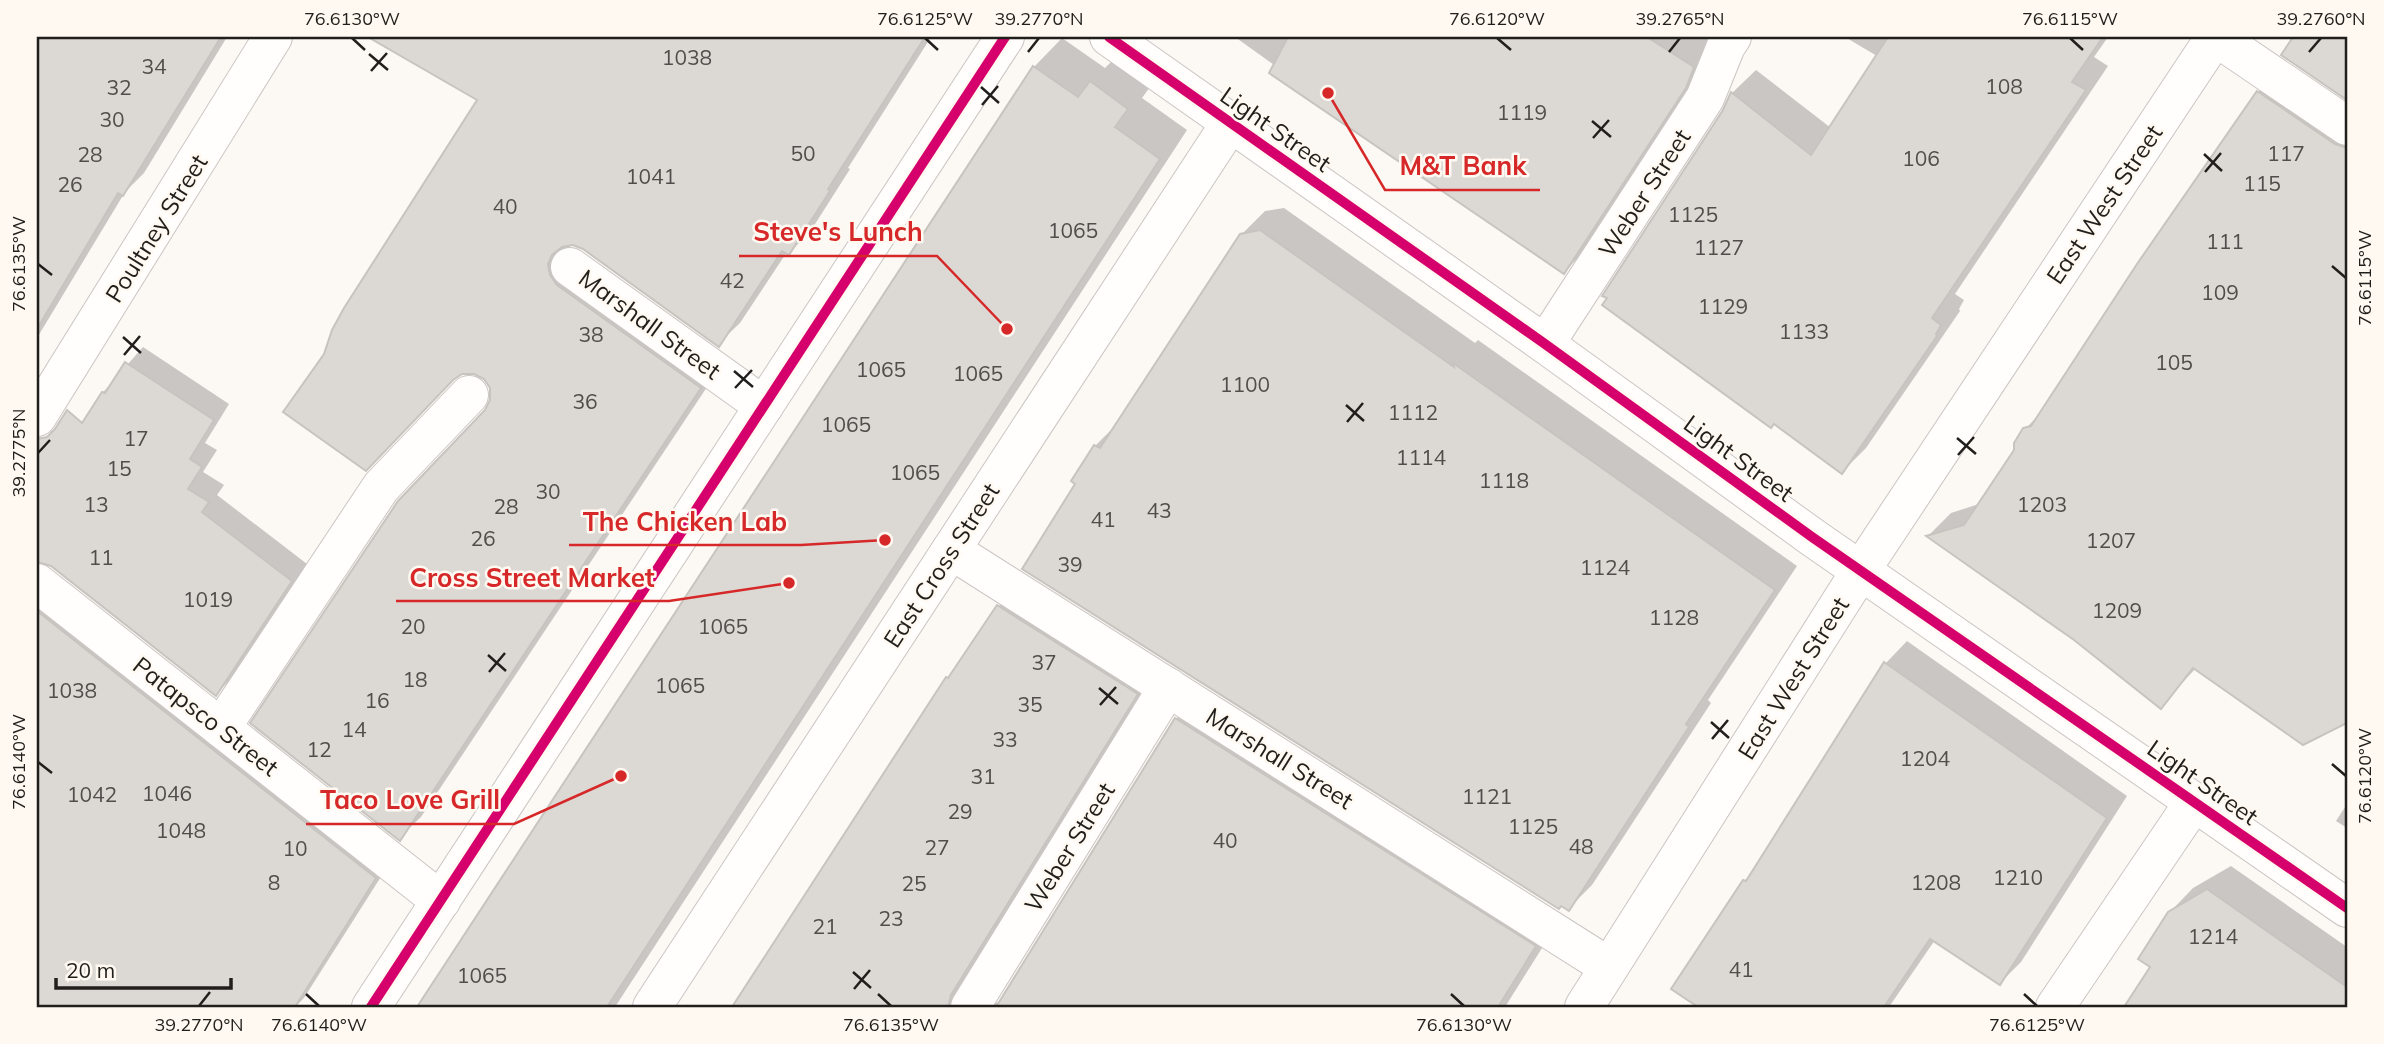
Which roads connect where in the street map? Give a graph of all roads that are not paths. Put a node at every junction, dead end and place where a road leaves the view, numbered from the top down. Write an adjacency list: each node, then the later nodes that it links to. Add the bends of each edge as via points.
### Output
1 (273, 37): 12 (street, Poultney Street)
2 (1005, 37): 11 (street)
3 (1109, 37): 6 (street, Light Street)
4 (1732, 37): 9 (street, Weber Street, via 1705,98)
5 (2215, 37): 7 (street); 14 (street, East West Street)
6 (1231, 122): 9 (street, Light Street); 13 (street, East Cross Street)
7 (2347, 126)
8 (570, 267): 11 (street, Marshall Street)
9 (1545, 344): 14 (street, Light Street)
10 (469, 395): 17 (street, via 382,487)
11 (764, 406): 19 (street)
12 (37, 417)
13 (951, 550): 16 (street, Marshall Street); 24 (street, East Cross Street)
14 (1861, 570): 18 (street, Light Street); 21 (street, East West Street)
15 (37, 583): 17 (street, Patapsco Street)
16 (1168, 687): 21 (street, Marshall Street); 25 (street, Weber Street)
17 (221, 728): 19 (street, Patapsco Street)
18 (2194, 802): 20 (street, Light Street); 26 (street)
19 (441, 901): 23 (street)
20 (2347, 908)
21 (1609, 967): 22 (street, East West Street)
22 (1589, 1005)
23 (371, 1007)
24 (652, 1007)
25 (970, 1007)
26 (2055, 1007)

